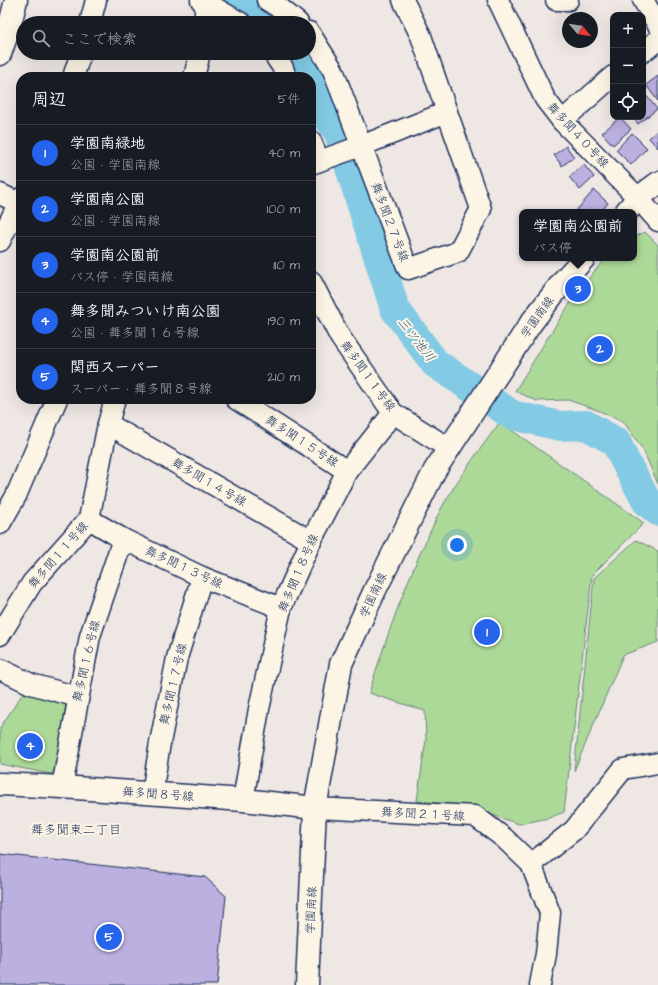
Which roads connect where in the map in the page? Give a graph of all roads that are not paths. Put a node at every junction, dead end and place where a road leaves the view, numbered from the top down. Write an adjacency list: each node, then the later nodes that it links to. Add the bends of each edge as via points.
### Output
1 (16, 0): 18 (street)
2 (96, 0): 10 (street)
3 (267, 0): 13 (street)
4 (403, 0): 26 (street, 舞多聞２７号線, via 421,36)
5 (498, 0): 27 (street, 舞多聞４０号線, via 545,99)
6 (556, 0): 7 (street)
7 (568, 0)
8 (643, 0): 14 (street)
9 (204, 1): 11 (street); 12 (street)
10 (92, 16)
11 (205, 16)
12 (229, 16)
13 (290, 16)
14 (658, 25)
15 (658, 40): 17 (street)
16 (316, 43): 28 (street, 舞多聞２７号線, via 333,70)
17 (646, 50)
18 (0, 54)
19 (78, 60): 22 (street)
20 (198, 60): 23 (street)
21 (277, 60): 24 (street)
22 (74, 72)
23 (195, 72)
24 (284, 72)
25 (610, 79): 27 (street)
26 (447, 112): 28 (street); 28 (street, 舞多聞２７号線, via 481,209 458,252 408,269)
27 (562, 121): 33 (street, 舞多聞４０号線)
28 (361, 146): 29 (street)
29 (316, 163)
30 (658, 183): 33 (street)
31 (0, 194): 32 (street)
32 (16, 200)
33 (632, 205): 35 (street, 舞多聞４０号線)
34 (16, 210): 36 (street)
35 (658, 221)
36 (0, 241)
37 (581, 261): 44 (street, 学園南線, via 531,323)
38 (316, 291): 42 (street, 舞多聞１１号線, via 340,337)
39 (55, 404): 47 (street, via 16,496)
40 (114, 404): 43 (street, 舞多聞１１号線)
41 (244, 404): 45 (street, 舞多聞１５号線)
42 (393, 413): 44 (street, 舞多聞１１号線); 45 (street, 舞多聞１８号線)
43 (108, 424): 46 (street, 舞多聞１１号線); 49 (street, 舞多聞１４号線)
44 (453, 442): 60 (street, 学園南線, via 435,470 375,590 342,664)
45 (347, 470): 49 (street, 舞多聞１８号線)
46 (89, 519): 48 (street, 舞多聞１３号線); 52 (street, 舞多聞１１号線, via 32,583)
47 (0, 524)
48 (123, 538): 50 (street, 舞多聞１３号線); 54 (street, 舞多聞１６号線, via 90,636)
49 (311, 541): 51 (street, 舞多聞１８号線)
50 (202, 577): 51 (street, 舞多聞１３号線); 58 (street, 舞多聞１７号線, via 177,658)
51 (282, 608): 59 (street, 舞多聞１８号線, via 259,709)
52 (0, 635)
53 (0, 669): 54 (street, via 31,684)
54 (78, 697): 57 (street, 舞多聞１６号線)
55 (658, 763): 61 (street, via 623,769 574,830)
56 (0, 784): 57 (street, 舞多聞８号線)
57 (62, 788): 58 (street, 舞多聞８号線)
58 (152, 794): 59 (street, 舞多聞８号線)
59 (243, 800): 60 (street, 舞多聞８号線)
60 (315, 808): 61 (street, 舞多聞２１号線, via 475,816 504,838); 62 (street, 学園南線)
61 (531, 864): 63 (street, 舞多聞２１号線, via 550,913)
62 (307, 985)
63 (540, 985)

